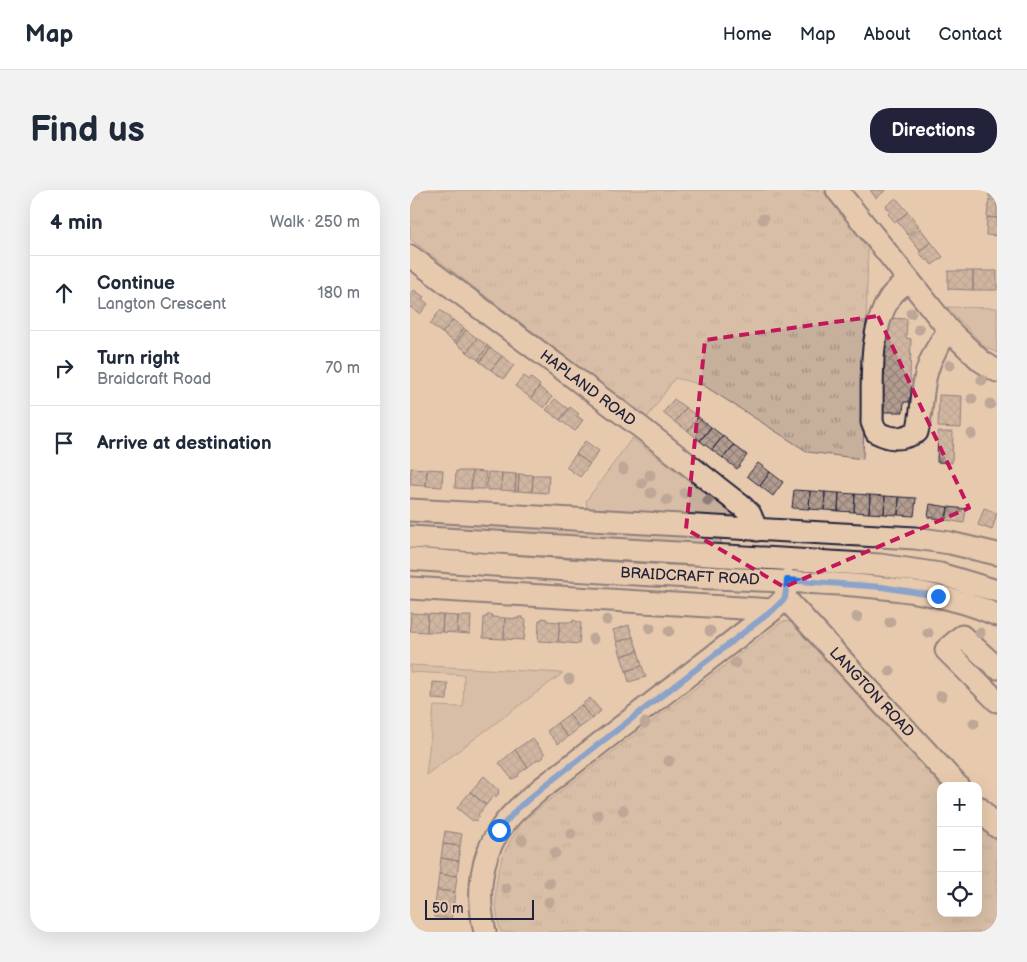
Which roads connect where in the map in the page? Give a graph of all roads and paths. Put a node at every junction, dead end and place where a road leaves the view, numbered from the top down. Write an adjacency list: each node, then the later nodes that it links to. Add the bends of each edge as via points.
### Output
1 (836, 190): 3 (street)
2 (410, 256): 7 (street, HAPLAND ROAD, via 742,507 750,514)
3 (908, 281): 4 (street); 4 (street, via 889,298 874,338 872,422 876,432 887,438 906,438 917,432 926,371 941,340)
4 (950, 330): 5 (street, via 981,361)
5 (997, 371)
6 (410, 510): 7 (street)
7 (756, 530): 10 (street, via 915,538)
8 (410, 537): 9 (street, BRAIDCRAFT ROAD)
9 (718, 554): 12 (street, BRAIDCRAFT ROAD); 13 (street)
10 (997, 554)
11 (410, 559): 13 (street, BRAIDCRAFT ROAD)
12 (862, 564): 14 (street); 16 (street, BRAIDCRAFT ROAD, via 940,574)
13 (716, 578): 17 (street, BRAIDCRAFT ROAD)
14 (861, 586): 17 (street, BRAIDCRAFT ROAD); 18 (street, BRAIDCRAFT ROAD, via 938,596)
15 (410, 588): 17 (street, BRAIDCRAFT ROAD)
16 (997, 591)
17 (781, 596): 21 (street, LANGTON ROAD); 24 (street, via 517,809 499,830 483,870 480,893)
18 (997, 616)
19 (997, 668): 20 (street, via 962,636 946,650)
20 (997, 701)
21 (954, 782)
22 (982, 811): 23 (street)
23 (997, 827)
24 (485, 932)

